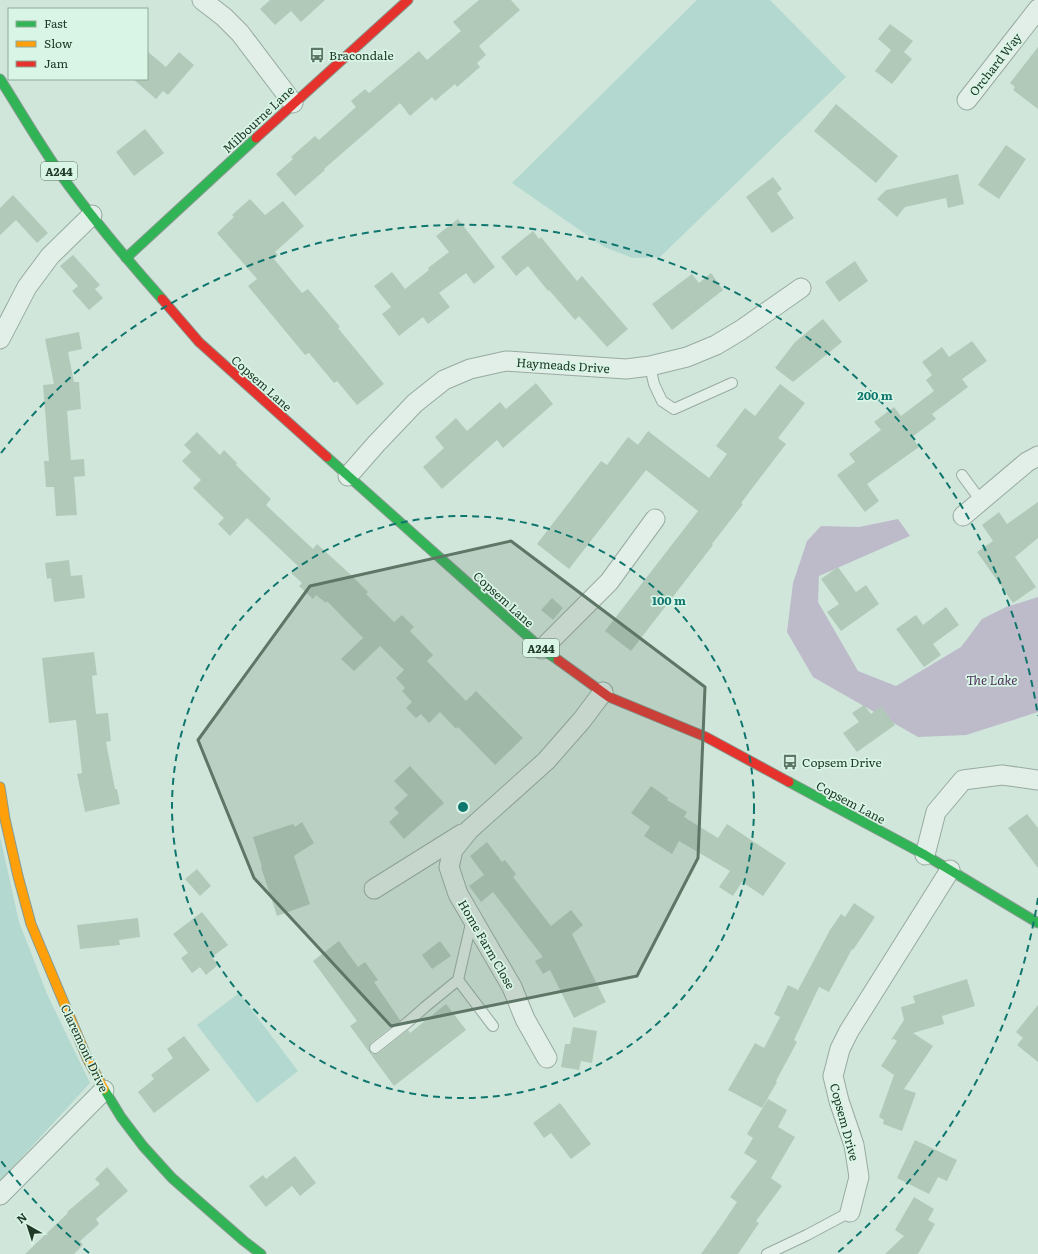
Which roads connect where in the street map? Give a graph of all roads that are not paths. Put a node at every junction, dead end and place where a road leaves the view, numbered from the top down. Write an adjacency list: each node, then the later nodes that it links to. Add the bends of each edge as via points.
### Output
1 (202, 0): 6 (street, via 240,33)
2 (408, 0): 6 (main road, Milbourne Lane)
3 (1038, 9): 5 (street, Orchard Way)
4 (0, 79): 7 (main road, A244, via 69,186)
5 (967, 100)
6 (293, 103): 8 (main road, Milbourne Lane)
7 (92, 215): 8 (main road, A244); 10 (street, via 50,256 27,287)
8 (126, 258): 15 (main road, Copsem Lane / A244, via 200,342)
9 (801, 288): 11 (street, Haymeads Drive, via 716,345 687,357)
10 (0, 339)
11 (650, 366): 12 (lane, via 654,384 662,401 674,409); 15 (street, Haymeads Drive, via 626,369 506,361 470,369 444,380 415,403)
12 (732, 383)
13 (1038, 456): 16 (street, via 1027,462)
14 (962, 475): 16 (lane)
15 (348, 476): 19 (main road, Copsem Lane / A244)
16 (981, 501): 17 (street)
17 (963, 516)
18 (654, 519): 19 (street, via 609,582)
19 (542, 649): 20 (main road, Copsem Lane / A244)
20 (603, 692): 23 (street, Home Farm Close, via 546,761); 24 (main road, Copsem Lane / A244, via 609,697 706,737)
21 (1038, 780): 24 (street, via 1002,775 963,780 936,812)
22 (0, 787): 33 (main road, Claremont Drive, via 15,862 32,924 79,1039)
23 (469, 830): 26 (street, Home Farm Close); 27 (street, Home Farm Close, via 453,850 449,867 458,894)
24 (925, 855): 25 (main road, Copsem Lane / A244)
25 (950, 870): 28 (main road, Copsem Lane / A244); 35 (street, Copsem Drive, via 840,1049 833,1076 854,1145 859,1177)
26 (374, 889)
27 (472, 917): 29 (lane); 32 (street, Home Farm Close, via 512,987 525,1019)
28 (1038, 923)
29 (458, 980): 30 (lane); 31 (lane)
30 (493, 1026)
31 (375, 1048)
32 (547, 1058)
33 (104, 1090): 34 (street); 36 (main road, Claremont Drive, via 143,1146 172,1178)
34 (0, 1195)
35 (850, 1212): 39 (lane)
36 (244, 1241): 37 (lane); 38 (main road, Claremont Drive)
37 (249, 1254)
38 (262, 1254)
39 (767, 1254)

